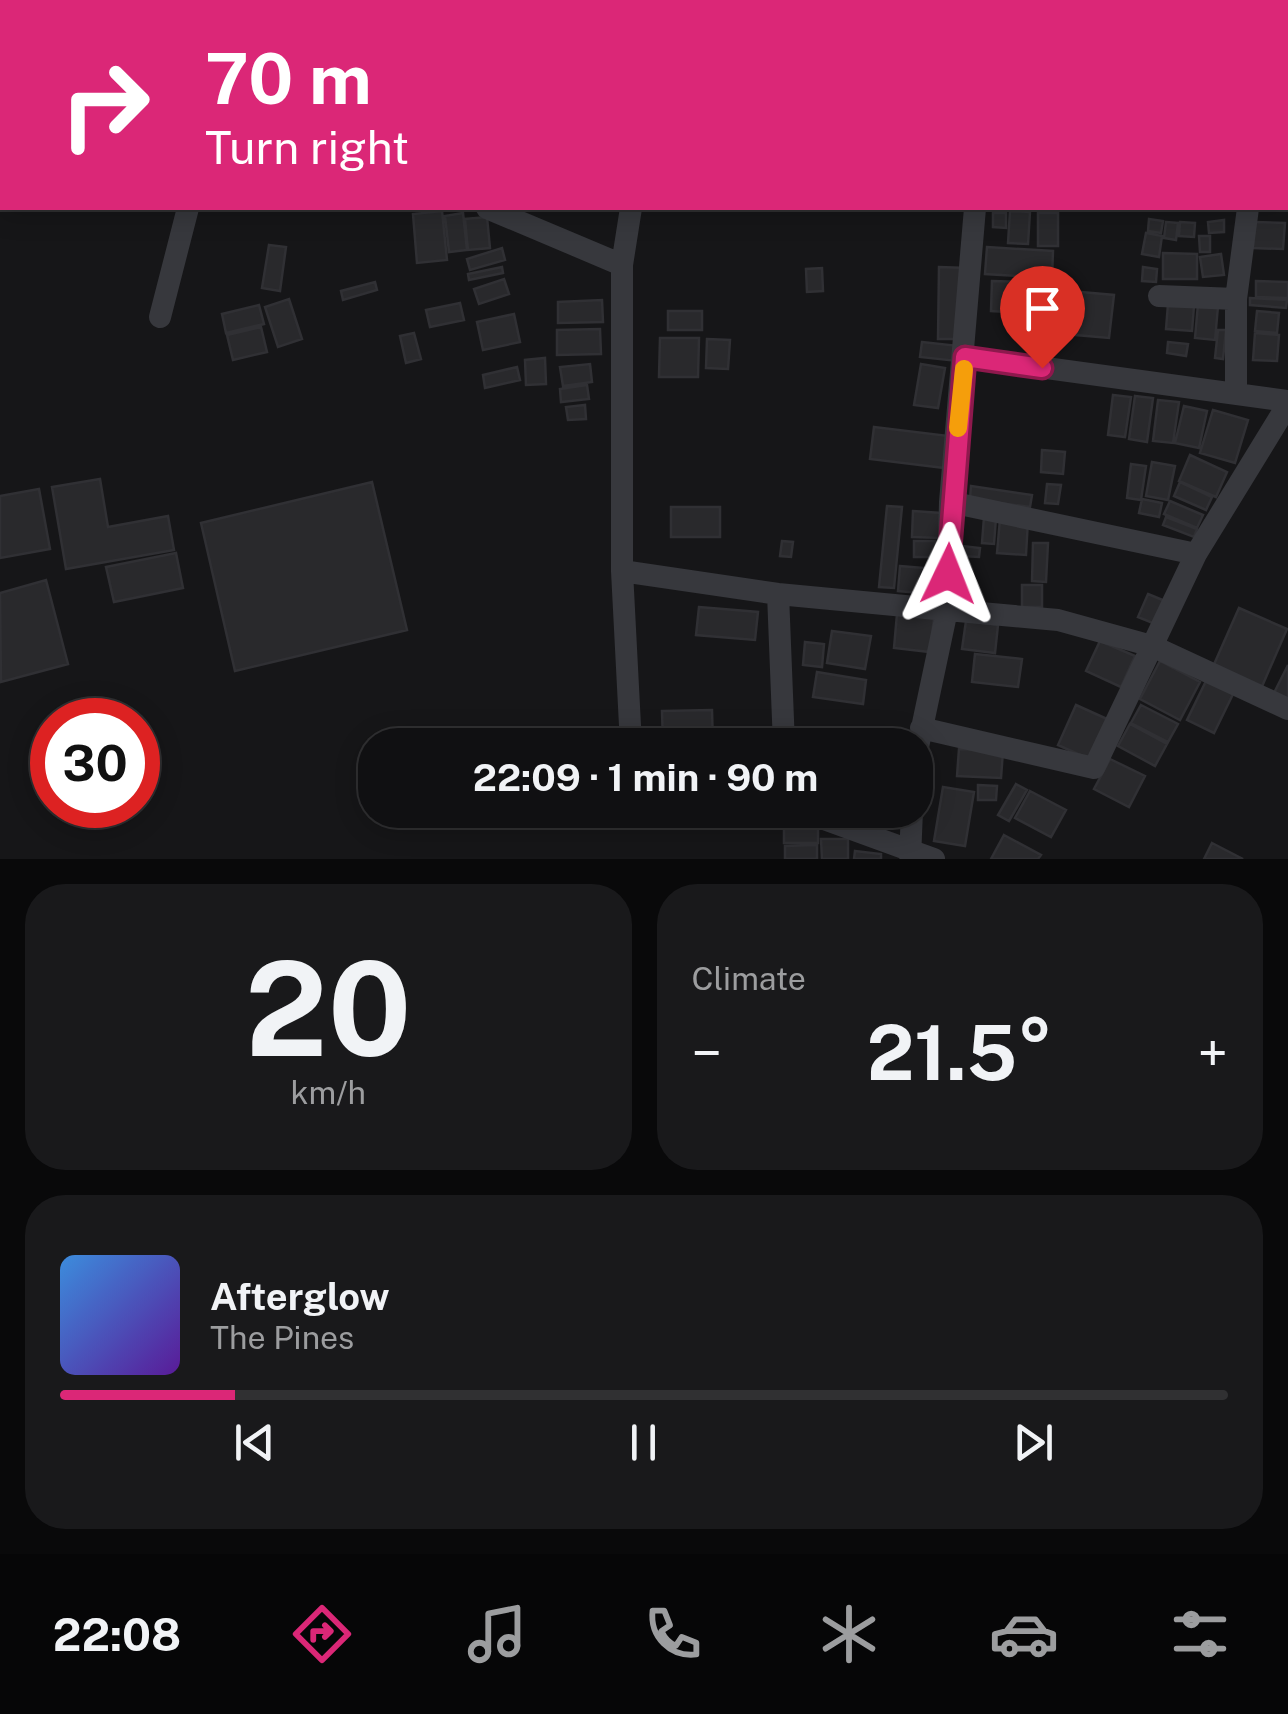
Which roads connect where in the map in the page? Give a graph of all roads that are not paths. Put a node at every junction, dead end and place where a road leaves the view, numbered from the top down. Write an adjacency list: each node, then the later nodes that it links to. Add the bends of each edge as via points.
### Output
1 (187, 210): 9 (street)
2 (491, 210): 6 (street)
3 (631, 210): 6 (street)
4 (975, 210): 10 (street)
5 (1248, 210): 8 (street)
6 (622, 265): 15 (street)
7 (1159, 296): 8 (street)
8 (1236, 299): 11 (street)
9 (160, 318)
10 (965, 357): 11 (street); 13 (street)
11 (1236, 394): 12 (street)
12 (1288, 403): 14 (street)
13 (950, 502): 14 (street); 17 (street)
14 (1196, 554): 18 (street)
15 (622, 571): 16 (street); 20 (street)
16 (778, 594): 17 (street); 21 (street)
17 (947, 610): 18 (street, via 1058,620); 22 (street)
18 (1152, 646): 19 (street); 23 (street, via 1094,768)
19 (1288, 709)
20 (629, 728)
21 (783, 728)
22 (920, 728)
23 (933, 731)
24 (845, 828): 26 (street)
25 (911, 828): 26 (street)
26 (910, 854): 27 (street)
27 (934, 859)

